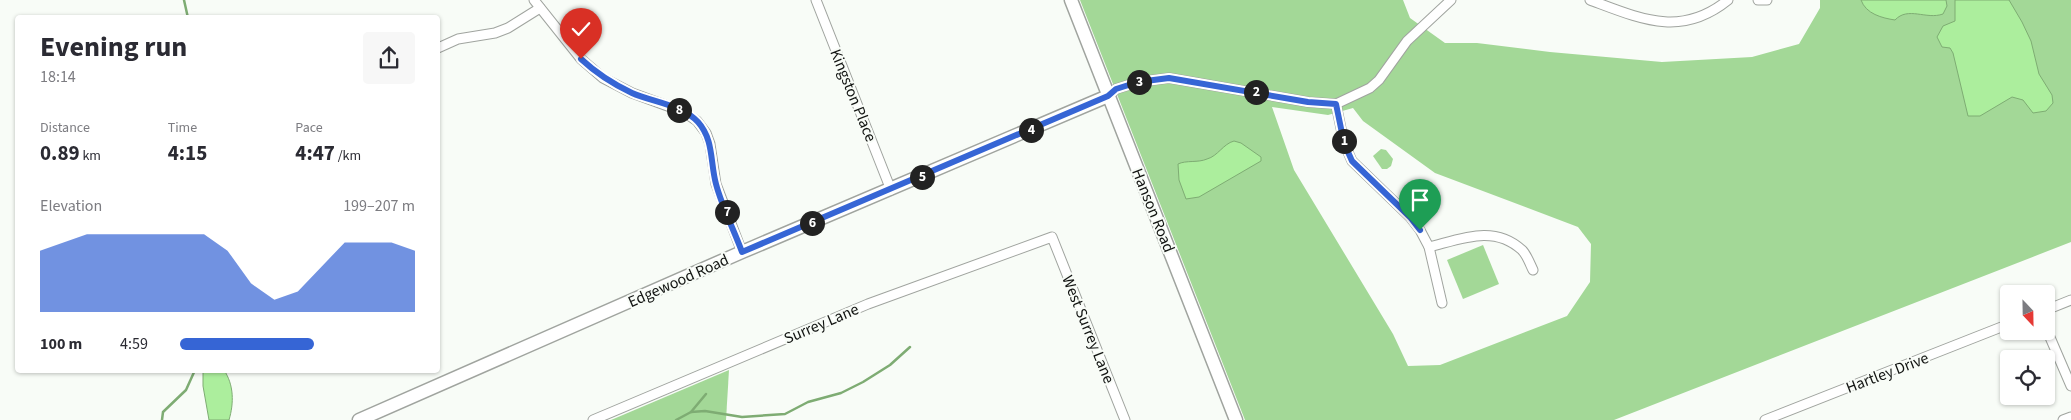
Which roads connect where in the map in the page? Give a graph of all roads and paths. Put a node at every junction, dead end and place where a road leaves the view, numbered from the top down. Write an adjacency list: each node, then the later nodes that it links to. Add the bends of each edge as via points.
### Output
1 (534, 0): 9 (street)
2 (816, 0): 13 (street, Kingston Place)
3 (1071, 0): 11 (street, Hanson Road)
4 (1451, 0): 12 (street, via 1407,41 1379,80 1370,88)
5 (1590, 0): 6 (street, via 1668,24 1699,18)
6 (1728, 0)
7 (1758, 0): 8 (street)
8 (1767, 0)
9 (540, 8): 10 (street, via 508,28 458,39); 16 (street, via 581,59 604,78 632,93 684,112 697,121 710,144 716,184)
10 (440, 47)
11 (1108, 96): 12 (street, via 1116,89 1138,82 1169,78); 13 (street, Edgewood Road); 28 (street, Hanson Road)
12 (1336, 104): 15 (street, via 1344,143 1352,161 1410,217)
13 (891, 190): 16 (street, Edgewood Road)
14 (1052, 237): 25 (street, West Surrey Lane); 27 (street, Surrey Lane, via 868,304)
15 (1429, 247): 17 (street, via 1495,234 1522,250); 19 (street)
16 (742, 252): 26 (street, Edgewood Road)
17 (1533, 270)
18 (2071, 300): 20 (street)
19 (1442, 303)
20 (2055, 306)
21 (2000, 328): 29 (street, Hartley Drive)
22 (2051, 340): 23 (street)
23 (2071, 386)
24 (2071, 417): 30 (street)
25 (1121, 419)
26 (359, 420)
27 (593, 420)
28 (1236, 420)
29 (1765, 420)
30 (2063, 420)

